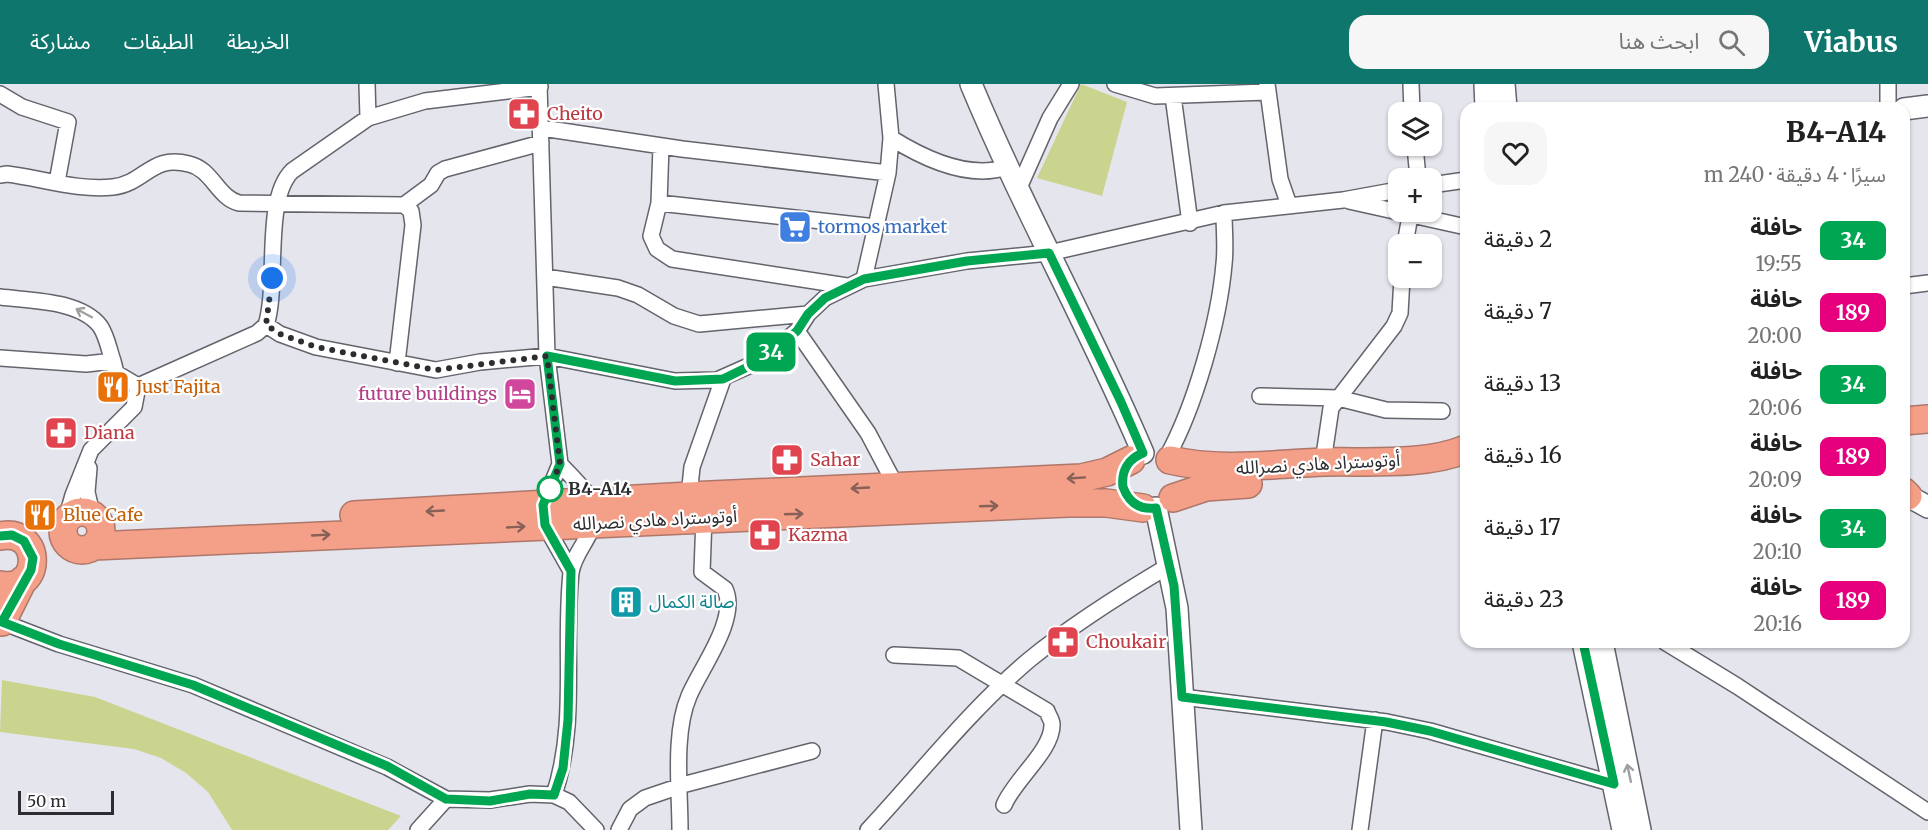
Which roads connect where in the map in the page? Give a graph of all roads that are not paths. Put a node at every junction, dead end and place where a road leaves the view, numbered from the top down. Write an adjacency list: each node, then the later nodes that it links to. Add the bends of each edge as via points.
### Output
1 (367, 84): 21 (street)
2 (886, 84): 23 (street)
3 (970, 84): 26 (street)
4 (1071, 84): 32 (street, via 1050,118)
5 (1115, 84): 12 (street)
6 (1411, 84): 15 (street)
7 (1485, 84): 16 (street)
8 (1504, 84): 17 (street)
9 (1888, 84): 18 (street)
10 (540, 85): 21 (street, via 425,101); 22 (street)
11 (1267, 88): 14 (street); 38 (street, via 1280,179)
12 (1154, 90): 14 (street)
13 (0, 94): 30 (street, via 22,107 68,122)
14 (1173, 96): 42 (street)
15 (1412, 102)
16 (1486, 102)
17 (1506, 102)
18 (1888, 102)
19 (1928, 106): 20 (street)
20 (1910, 108)
21 (368, 118): 35 (street, via 292,171 283,182)
22 (542, 128): 24 (street); 25 (street)
23 (891, 138): 26 (street, via 911,151 958,167 994,171); 27 (street)
24 (541, 143): 37 (street, via 445,169); 46 (street)
25 (661, 146): 27 (street); 36 (street)
26 (1007, 167): 32 (street)
27 (888, 173): 44 (street)
28 (0, 175): 30 (street)
29 (1460, 181): 31 (street)
30 (57, 182): 35 (street, via 84,187 121,186 156,164 177,162 200,168 235,202)
31 (1442, 183)
32 (1018, 190): 45 (street)
33 (1388, 192): 34 (street)
34 (1343, 200): 38 (street); 39 (street)
35 (277, 203): 37 (street); 54 (street)
36 (659, 203): 44 (street); 50 (street, via 651,236 657,249 667,257)
37 (404, 205): 59 (street, via 411,211 413,225)
38 (1288, 206): 40 (street)
39 (1388, 211)
40 (1224, 213): 42 (street); 71 (street, via 1224,263 1218,309 1176,441)
41 (1442, 222): 43 (street)
42 (1190, 223): 45 (street)
43 (1460, 225)
44 (876, 227): 47 (street)
45 (1049, 253): 47 (street, via 967,261); 71 (street, via 1121,402)
46 (545, 277): 53 (street, via 618,288 699,324); 56 (street)
47 (864, 279): 50 (street)
48 (1928, 283): 49 (street)
49 (1910, 285)
50 (847, 286): 53 (street, via 825,298)
51 (1401, 288): 63 (street, via 1400,313 1394,326)
52 (0, 297): 58 (street, one-way to 52, via 105,334 91,316 73,308)
53 (808, 314): 55 (street)
54 (266, 325): 59 (street, via 316,347); 61 (street, via 258,333)
55 (797, 331): 60 (street, via 762,360); 75 (street, via 868,433)
56 (547, 356): 59 (street, via 480,362 444,370); 60 (street, via 675,381); 73 (street)
57 (0, 358): 58 (street, via 86,364)
58 (113, 361): 61 (street, via 116,373)
59 (397, 363)
60 (723, 379): 77 (street, via 692,467)
61 (138, 386): 69 (street, via 134,407)
62 (1260, 396): 63 (street)
63 (1338, 398): 66 (street, via 1386,410); 72 (street, via 1326,426)
64 (1928, 401): 65 (highway)
65 (1910, 402)
66 (1442, 411)
67 (1928, 419): 68 (highway)
68 (1910, 421)
69 (92, 450): 80 (street); 80 (street, via 73,495)
70 (1460, 451): 72 (highway, أوتوستراد هادي نصرالله, via 1387,461)
71 (1153, 458): 72 (highway, أوتوستراد هادي نصرالله, via 1222,468); 75 (highway, أوتوستراد هادي نصرالله, one-way to 75, via 1081,478); 76 (highway, via 1179,476 1178,490); 76 (highway, via 1124,472 1123,487 1130,500)
72 (1323, 462)
73 (560, 464): 78 (street); 79 (street)
74 (1460, 471): 76 (highway, أوتوستراد هادي نصرالله, via 1217,486)
75 (896, 486): 77 (highway, أوتوستراد هادي نصرالله, one-way to 77)
76 (1157, 505): 77 (highway, أوتوستراد هادي نصرالله, one-way to 76); 82 (street)
77 (697, 507): 78 (highway, أوتوستراد هادي نصرالله); 95 (street, via 702,572 725,590 728,611 686,704)
78 (594, 512): 79 (highway, أوتوستراد هادي نصرالله); 83 (street)
79 (544, 515): 80 (highway, أوتوستراد هادي نصرالله); 83 (street)
80 (82, 531): 81 (highway, أوتوستراد هادي نصرالله)
81 (15, 541): 84 (highway, via 33,564)
82 (1170, 565): 90 (street, via 1051,643); 91 (street, via 1177,608)
83 (571, 571): 96 (street, via 568,720 563,768)
84 (12, 583): 85 (highway)
85 (1, 619): 97 (street, via 69,647 193,685 387,766)
86 (1584, 648): 94 (street)
87 (1603, 648): 108 (street, one-way to 87)
88 (1675, 648): 99 (street)
89 (894, 655): 90 (street, via 958,658)
90 (1003, 685): 98 (street, via 1047,711 1052,723 1049,738 1014,784); 104 (street, via 928,761)
91 (1182, 697): 92 (street); 105 (street)
92 (1375, 720): 94 (street, via 1430,731); 106 (street)
93 (812, 751): 95 (street)
94 (1614, 784): 107 (street)
95 (680, 786): 102 (street, via 635,804); 103 (street)
96 (554, 795): 97 (street, via 530,794 490,801); 101 (street, via 569,802)
97 (446, 799): 100 (street)
98 (1004, 805)
99 (1928, 812)
100 (418, 830)
101 (596, 830)
102 (619, 830)
103 (680, 830)
104 (868, 830)
105 (1191, 830)
106 (1360, 830)
107 (1623, 830)
108 (1640, 830)

